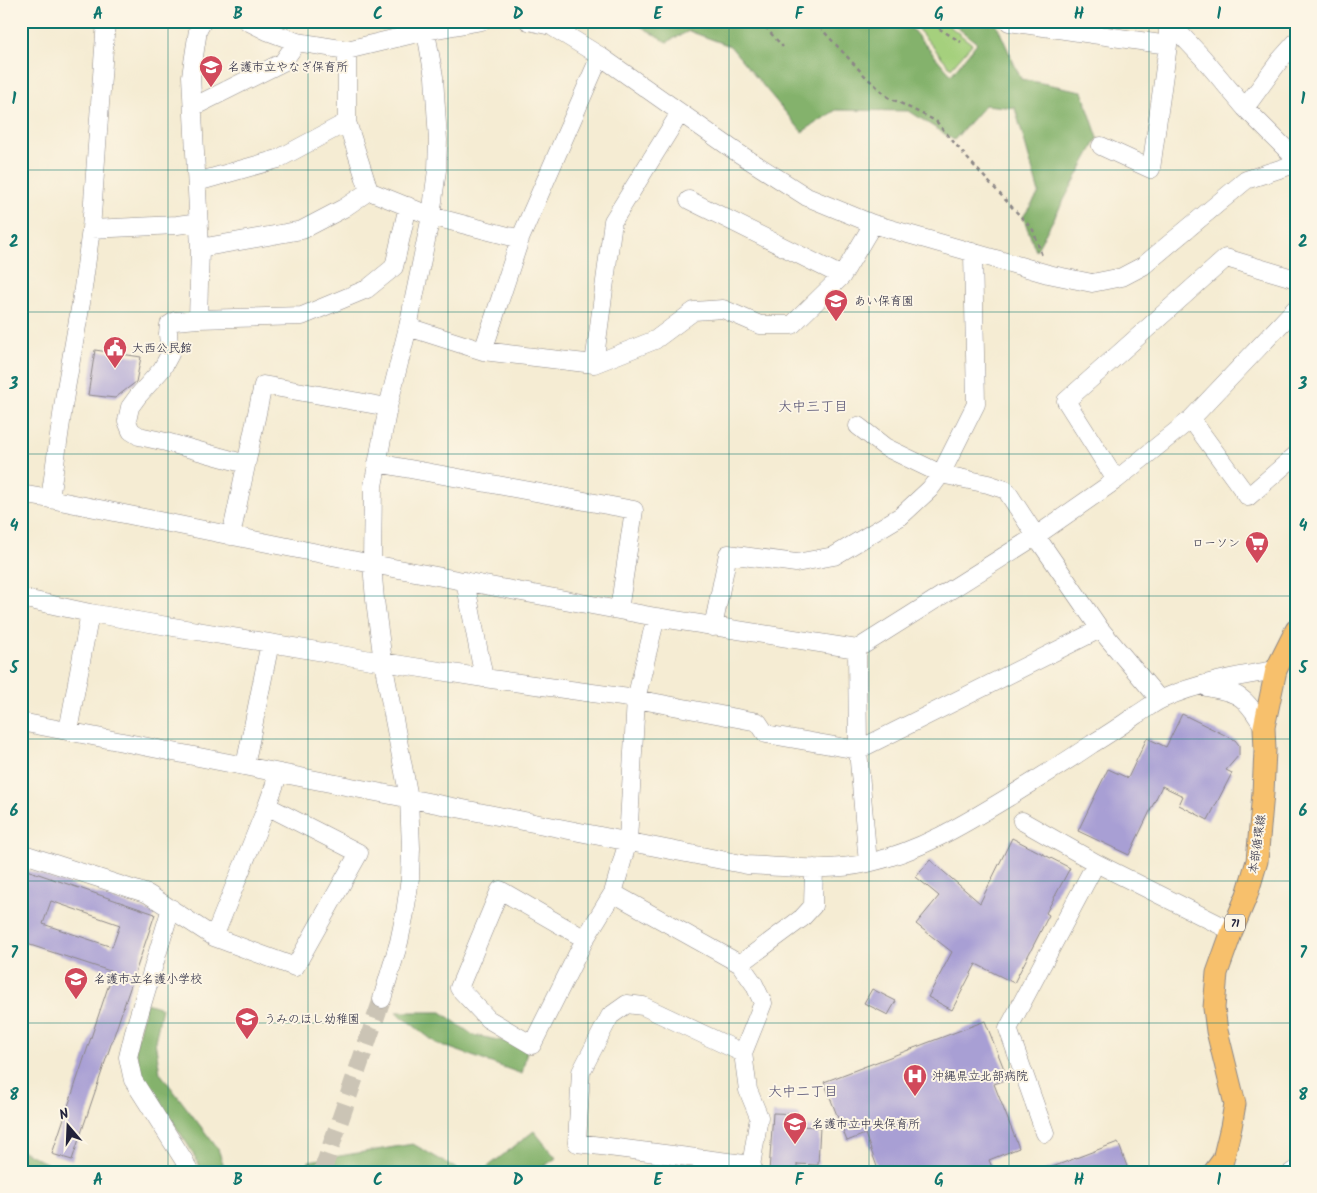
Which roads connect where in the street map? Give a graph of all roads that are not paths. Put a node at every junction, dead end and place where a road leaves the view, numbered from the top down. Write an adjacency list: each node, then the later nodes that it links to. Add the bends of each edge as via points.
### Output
1 (106, 21): 27 (street)
2 (204, 21): 13 (street, via 198,30 191,76)
3 (247, 21): 8 (street)
4 (482, 21): 7 (street)
5 (528, 21): 12 (street, via 551,26)
6 (1008, 21): 10 (street)
7 (425, 26): 11 (street); 24 (street, via 434,77 438,140)
8 (297, 42): 11 (street); 13 (street, via 283,62)
9 (1296, 42): 14 (street)
10 (1168, 45): 14 (street, via 1168,21); 17 (street, via 1151,169)
11 (348, 50): 16 (street)
12 (600, 56): 15 (street); 28 (street)
13 (192, 107): 20 (street)
14 (1245, 108): 18 (street)
15 (680, 112): 26 (street, via 807,197); 37 (street, via 613,221)
16 (347, 122): 20 (street, via 278,159); 21 (street)
17 (1101, 146)
18 (1296, 159)
19 (1296, 165): 30 (street, via 1246,180 1143,266 1122,277 1092,283)
20 (197, 182): 25 (street)
21 (369, 191): 23 (street); 29 (street, via 302,230)
22 (689, 200): 31 (street)
23 (408, 206): 24 (street); 34 (street, via 394,266 367,289 302,316)
24 (431, 216): 28 (street); 35 (street)
25 (199, 222): 27 (street); 29 (street)
26 (874, 224): 30 (street); 31 (street)
27 (91, 229): 47 (street)
28 (520, 240): 36 (street)
29 (200, 248): 34 (street)
30 (973, 252): 44 (street, via 976,404)
31 (842, 276): 37 (street, via 792,325 760,325 723,310 694,311 655,340)
32 (1296, 279): 45 (street, via 1226,258 1066,401)
33 (1296, 308): 39 (street)
34 (198, 319): 42 (street, via 175,321 169,325 170,354 162,369 130,407 128,421 131,431 139,436)
35 (408, 327): 36 (street); 38 (street)
36 (483, 351): 37 (street)
37 (594, 364)
38 (388, 407): 42 (street, via 263,386); 43 (street)
39 (1191, 419): 41 (street, via 1248,497); 45 (street)
40 (858, 426): 44 (street, via 885,447)
41 (1296, 455)
42 (246, 464): 48 (street)
43 (377, 464): 50 (street, via 373,486); 53 (street, via 634,510)
44 (941, 474): 49 (street, via 1006,490); 56 (street, via 901,516 834,556 796,563 728,554)
45 (1116, 480): 49 (street)
46 (21, 494): 47 (street)
47 (50, 498): 48 (street)
48 (231, 536): 50 (street)
49 (1036, 536): 57 (street); 60 (street)
50 (372, 564): 51 (street); 61 (street)
51 (465, 581): 53 (street); 63 (street)
52 (21, 598): 54 (street)
53 (619, 610): 55 (street)
54 (90, 612): 59 (street); 69 (street)
55 (656, 617): 56 (street); 65 (street)
56 (713, 627): 60 (street)
57 (1100, 629): 66 (street); 70 (street)
58 (1296, 630): 62 (main road, 本部循環線 / 71)
59 (270, 643): 61 (street); 71 (street)
60 (857, 649): 70 (street)
61 (383, 662): 63 (street); 73 (street)
62 (1276, 670): 64 (street); 68 (main road, 本部循環線 / 71)
63 (484, 678): 65 (street)
64 (1201, 686): 66 (street); 68 (street, via 1241,697)
65 (636, 699): 70 (street, via 758,722 766,734); 76 (street)
66 (1160, 700): 78 (street, via 970,821 929,843)
67 (21, 722): 69 (street)
68 (1264, 727): 83 (main road, 本部循環線 / 71, via 1263,793 1256,861 1248,895)
69 (68, 731): 71 (street)
70 (858, 750): 78 (street)
71 (245, 766): 72 (street)
72 (279, 772): 73 (street); 74 (street)
73 (409, 798): 76 (street); 87 (street, via 410,878 399,942)
74 (267, 806): 84 (street); 84 (street, via 359,853 295,967)
75 (1022, 821): 79 (street)
76 (628, 841): 80 (street, via 747,865); 81 (street)
77 (21, 853): 82 (street, via 148,894)
78 (868, 863): 80 (street)
79 (1096, 864): 83 (street); 89 (street, via 1008,1029)
80 (814, 868): 86 (street, via 813,906 802,918)
81 (613, 893): 85 (street); 86 (street)
82 (171, 908): 84 (street); 91 (street, via 128,1056 133,1080)
83 (1232, 931): 92 (main road, 本部循環線 / 71, via 1218,973 1214,1008 1235,1104 1223,1160)
84 (214, 937)
85 (585, 939): 85 (street, via 532,1045 488,1019 459,988 500,890)
86 (740, 964): 88 (street, via 763,1003)
87 (382, 999)
88 (743, 1053): 90 (street, via 748,1090 760,1117); 90 (street, via 643,1006 627,1004 610,1016 581,1072 577,1143)
89 (1046, 1133)
90 (751, 1168)
91 (189, 1172)
92 (1214, 1172)

